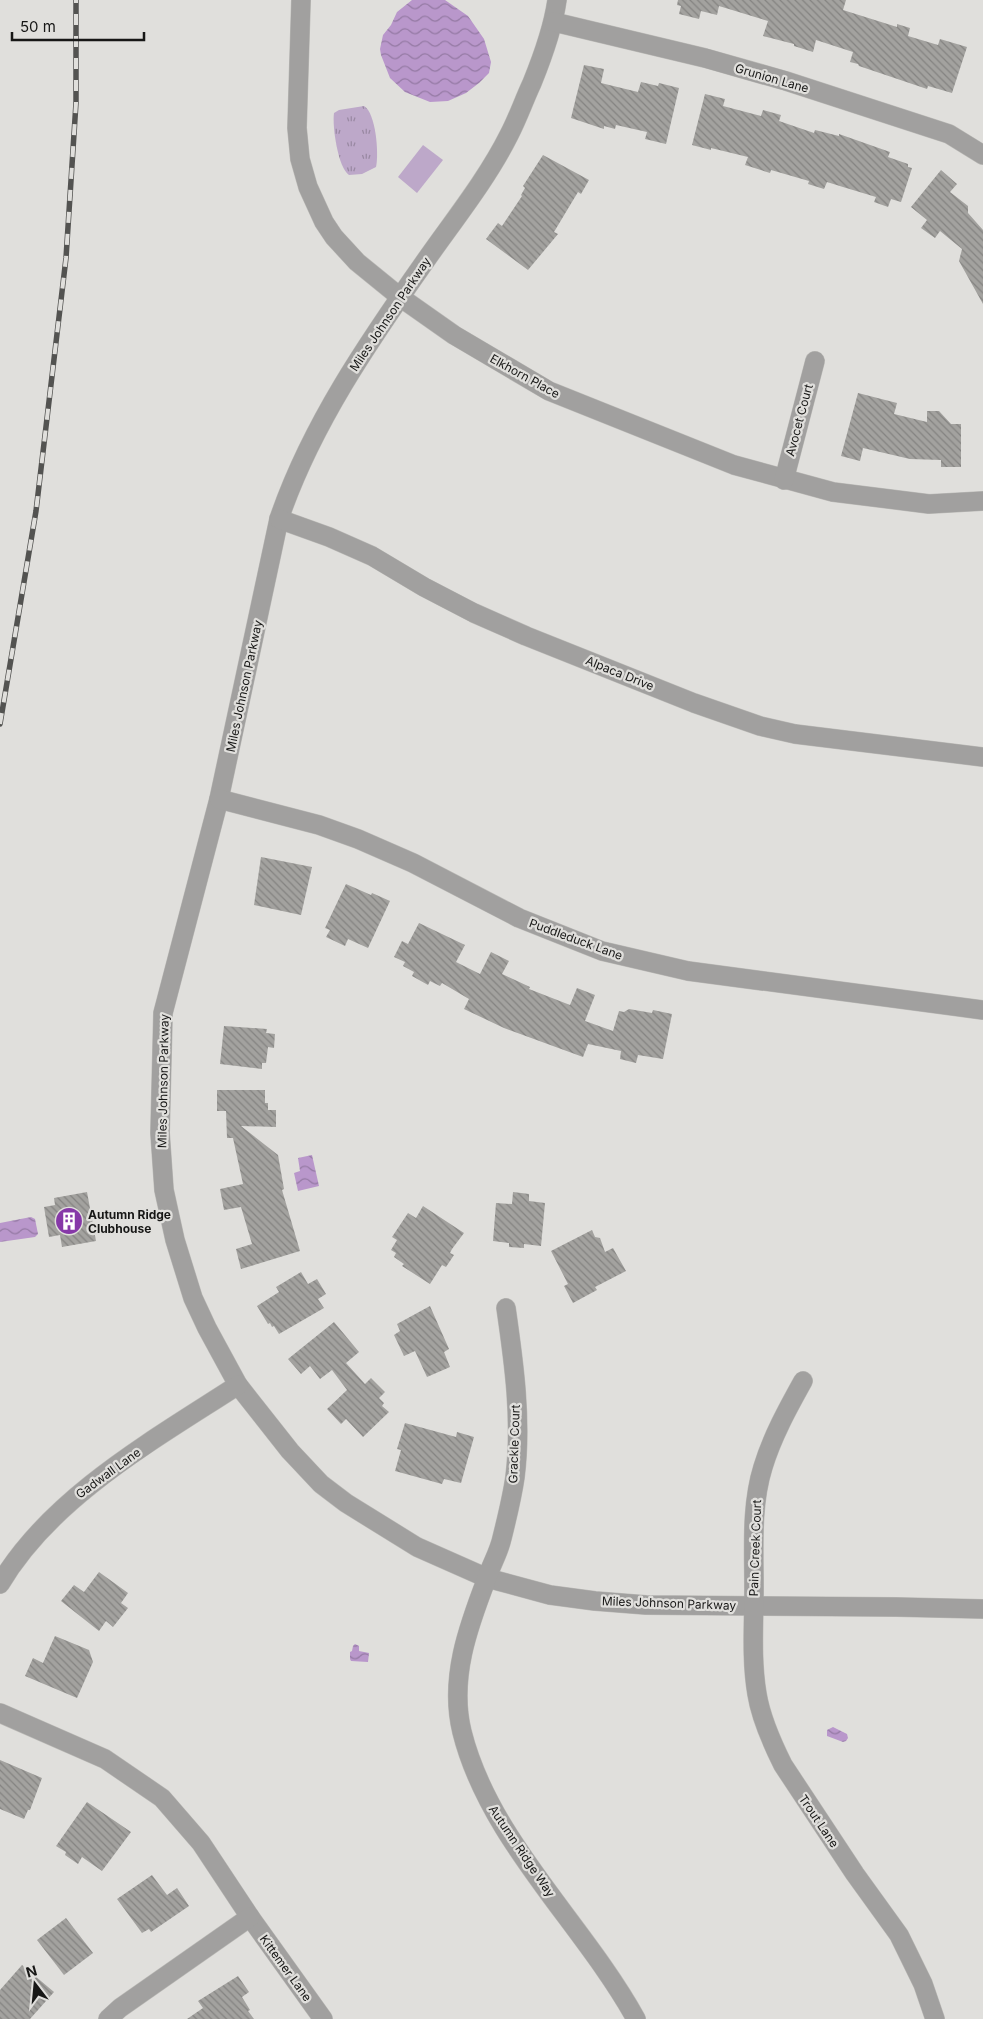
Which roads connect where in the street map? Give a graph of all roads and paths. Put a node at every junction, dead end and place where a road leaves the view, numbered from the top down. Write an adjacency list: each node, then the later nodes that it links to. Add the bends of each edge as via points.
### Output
1 (301, 0): 5 (street, Elkhorn Place, via 297,128 300,159 308,187 334,237 357,262)
2 (557, 0): 3 (street, Miles Johnson Parkway)
3 (554, 22): 4 (street, Grunion Lane, via 786,81 949,134); 5 (street, Miles Johnson Parkway, via 509,135)
4 (983, 155)
5 (400, 297): 7 (street, Elkhorn Place, via 454,335 549,391 734,465); 9 (street, Miles Johnson Parkway, via 353,369 311,443)
6 (815, 361): 7 (street, Avocet Court)
7 (784, 480): 8 (street, Elkhorn Place, via 833,492 929,504)
8 (983, 501)
9 (279, 519): 10 (street, Alpaca Drive, via 372,556 424,587 517,632 760,726 795,734); 11 (street, Miles Johnson Parkway)
10 (983, 757)
11 (219, 799): 12 (street, Puddleduck Lane, via 319,825 358,839 413,863 519,918 602,951 688,971); 15 (street, Miles Johnson Parkway, via 163,1013 160,1133 164,1190 182,1267 207,1328)
12 (983, 1010)
13 (506, 1308): 16 (street, Grackle Court, via 518,1420 515,1478 502,1541)
14 (803, 1381): 18 (street, Pain Creek Court, via 783,1418 763,1467 756,1502)
15 (238, 1385): 16 (street, Miles Johnson Parkway, via 290,1452 321,1484 417,1547); 17 (street, Gadwall Lane, via 77,1495 36,1533)
16 (487, 1578): 18 (street, Miles Johnson Parkway, via 550,1595 595,1601); 24 (street, Autumn Ridge Way, via 461,1654 458,1680 462,1730 477,1780 499,1820)
17 (0, 1584)
18 (753, 1606): 19 (street, Miles Johnson Parkway); 25 (street, Trout Lane, via 757,1694 774,1747 811,1809 899,1934 923,1984)
19 (983, 1609)
20 (0, 1713): 21 (street, Kittemer Lane, via 105,1760 162,1798 201,1843)
21 (250, 1917): 22 (street); 23 (street, Kittemer Lane)
22 (108, 2019)
23 (323, 2019)
24 (636, 2019)
25 (935, 2019)

